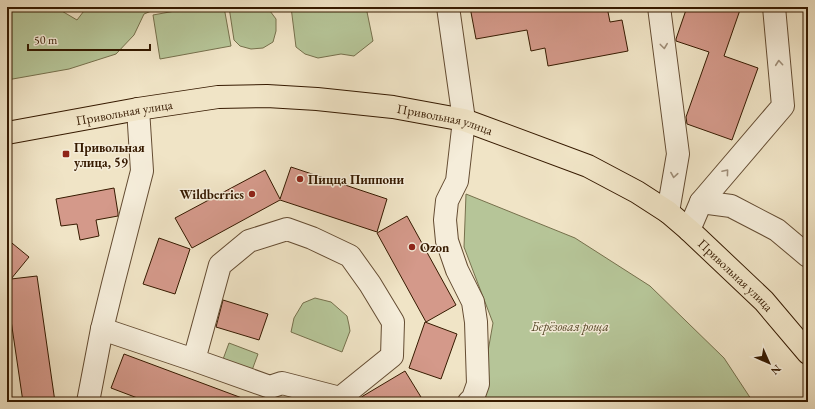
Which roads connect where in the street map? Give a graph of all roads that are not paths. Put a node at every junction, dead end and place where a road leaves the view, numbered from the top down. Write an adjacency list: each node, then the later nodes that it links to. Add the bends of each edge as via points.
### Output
1 (448, 7): 5 (lane)
2 (659, 7): 8 (lane, one-way to 8, via 678,154)
3 (774, 7): 7 (lane, one-way to 3, via 783,106)
4 (138, 109): 5 (main road, Привольная улица, via 218,97 267,96 393,106); 6 (main road, Привольная улица); 11 (lane, via 142,171)
5 (464, 120): 8 (main road, Привольная улица, via 588,166 638,192); 16 (lane, via 457,180 447,201 445,220 447,241 457,270 473,302 476,322 478,384)
6 (7, 133)
7 (701, 202): 9 (lane); 10 (lane, via 731,206 777,230)
8 (668, 212): 9 (main road, Привольная улица)
9 (689, 230): 12 (main road, Привольная улица, via 764,301)
10 (808, 256)
11 (102, 329): 13 (lane); 15 (lane)
12 (808, 354)
13 (194, 360): 14 (lane, via 270,388 282,383); 14 (lane, via 220,265 249,241 287,229 350,256 393,322 392,356)
14 (340, 400)
15 (88, 402)
16 (469, 402)

